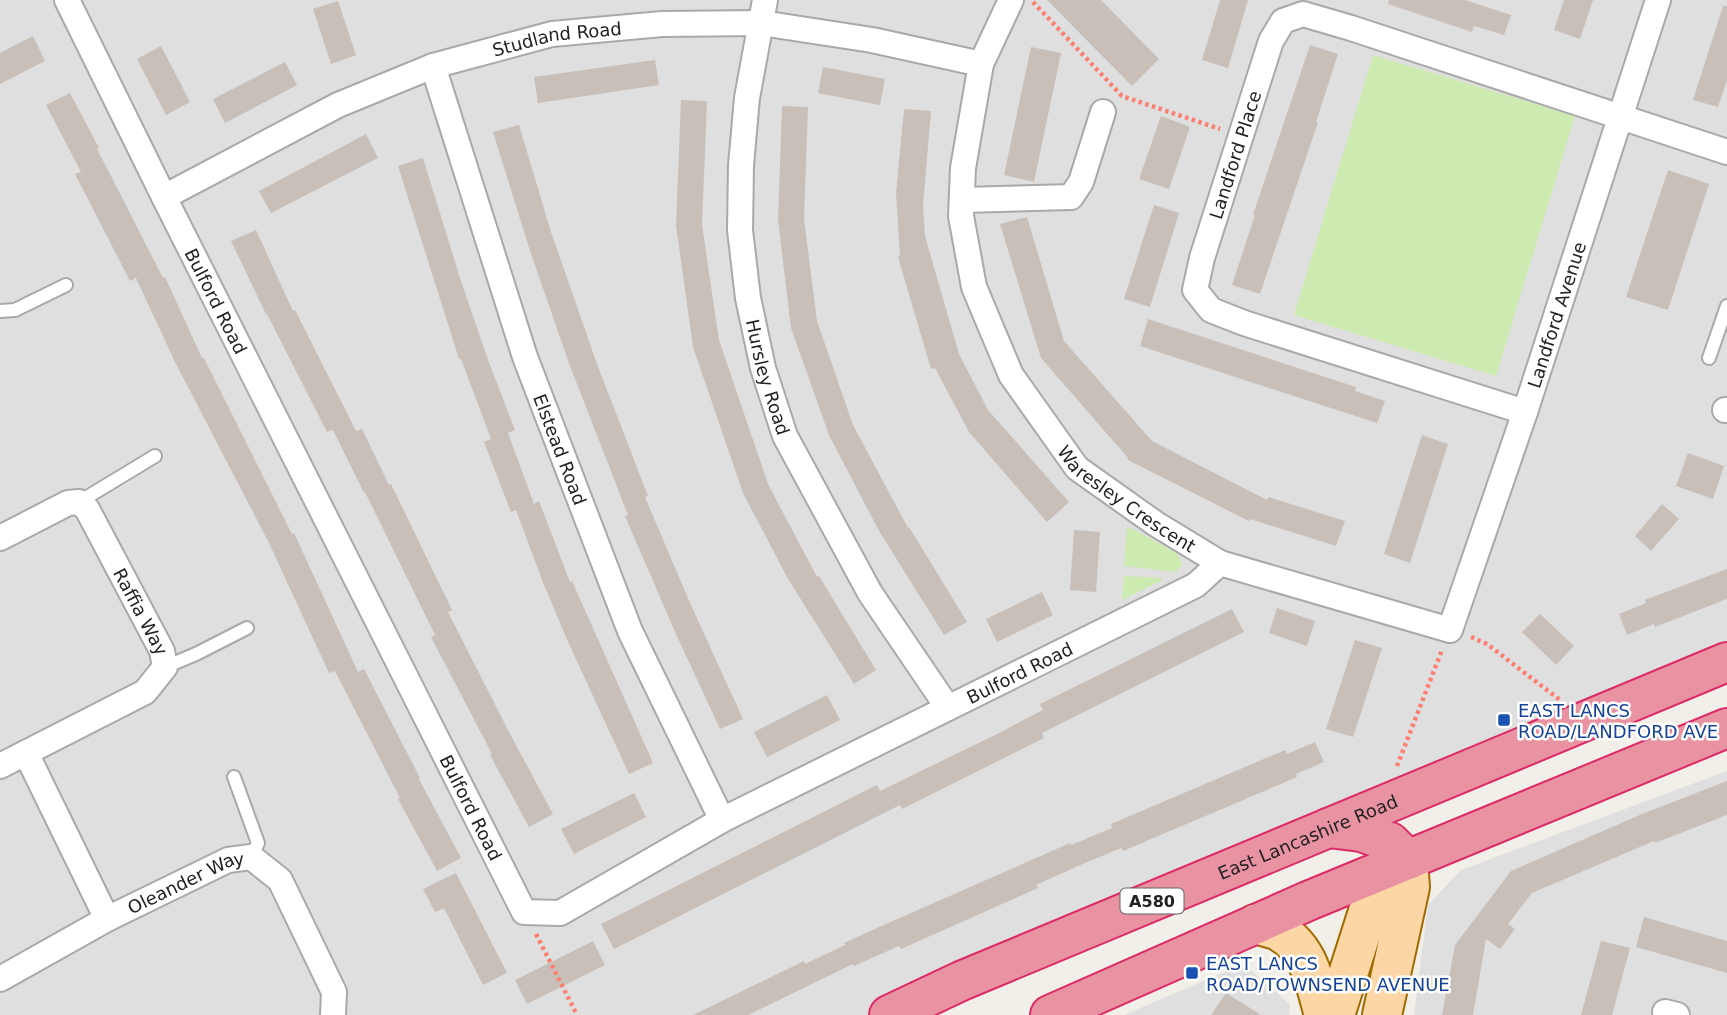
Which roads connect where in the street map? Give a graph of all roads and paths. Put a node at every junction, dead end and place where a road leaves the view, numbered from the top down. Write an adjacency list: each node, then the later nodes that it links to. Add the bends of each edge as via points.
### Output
1 (67, 0): 12 (street, Bulford Road)
2 (1011, 0): 6 (street, Waresley Crescent)
3 (1030, 0): 10 (path, via 1122,96)
4 (1658, 0): 9 (street, Landford Avenue)
5 (763, 11): 6 (street, Studland Road); 7 (street, Studland Road, via 552,34); 27 (street, Hursley Road, via 747,98 740,230 763,368 791,448 870,593)
6 (981, 64): 13 (street, Waresley Crescent)
7 (433, 66): 12 (street, Studland Road, via 338,105); 34 (street, Elstead Road, via 530,370 630,631)
8 (1103, 113): 13 (street, via 1081,183 1071,197)
9 (1620, 116): 10 (street, Landford Place, via 1303,14 1283,20 1270,41); 11 (street, Landford Place); 18 (street, Landford Avenue)
10 (1240, 136): 18 (street, Landford Place, via 1195,290 1211,310)
11 (1727, 152)
12 (164, 197): 38 (street, Bulford Road)
13 (962, 200): 22 (street, Waresley Crescent, via 974,286 1011,375 1069,457 1077,468 1156,524)
14 (66, 285): 16 (lane, via 15,310)
15 (1727, 306): 17 (lane)
16 (0, 311)
17 (1709, 358)
18 (1525, 412): 24 (street, Landford Avenue)
19 (155, 456): 20 (lane)
20 (79, 502): 21 (street, via 68,503); 26 (street, Raffia Way, via 87,509 162,651)
21 (0, 538)
22 (1220, 563): 24 (street, Waresley Crescent); 27 (street, Bulford Road, via 1196,585)
23 (247, 628): 26 (lane)
24 (1450, 629): 28 (path, via 1487,644); 33 (path)
25 (1727, 662): 28 (highway, East Lancashire Road / A580)
26 (165, 667): 30 (street, Raffia Way, via 145,692)
27 (948, 708): 34 (street, Bulford Road)
28 (1586, 720): 33 (highway, East Lancashire Road / A580)
29 (1727, 728): 37 (highway)
30 (26, 753): 31 (street, Raffia Way); 39 (street, Oleander Way)
31 (0, 766)
32 (234, 777): 36 (lane, via 258,843)
33 (1399, 798): 35 (highway, East Lancashire Road / A580); 37 (highway)
34 (722, 820): 38 (street, Bulford Road, via 560,913)
35 (1328, 828): 37 (highway, via 1361,832); 44 (highway, East Lancashire Road / A580)
36 (251, 857): 39 (street, Oleander Way, via 228,860); 42 (street, Oleander Way, via 280,880 334,992)
37 (1393, 858): 40 (highway); 47 (main road); 48 (main road, via 1410,887)
38 (524, 912): 43 (path)
39 (107, 919): 41 (street, Oleander Way)
40 (1255, 925): 45 (highway); 46 (main road, via 1277,931 1297,944 1307,959)
41 (0, 979)
42 (334, 1015)
43 (577, 1015)
44 (889, 1015)
45 (1050, 1015)
46 (1324, 1015)
47 (1335, 1015)
48 (1382, 1015)

